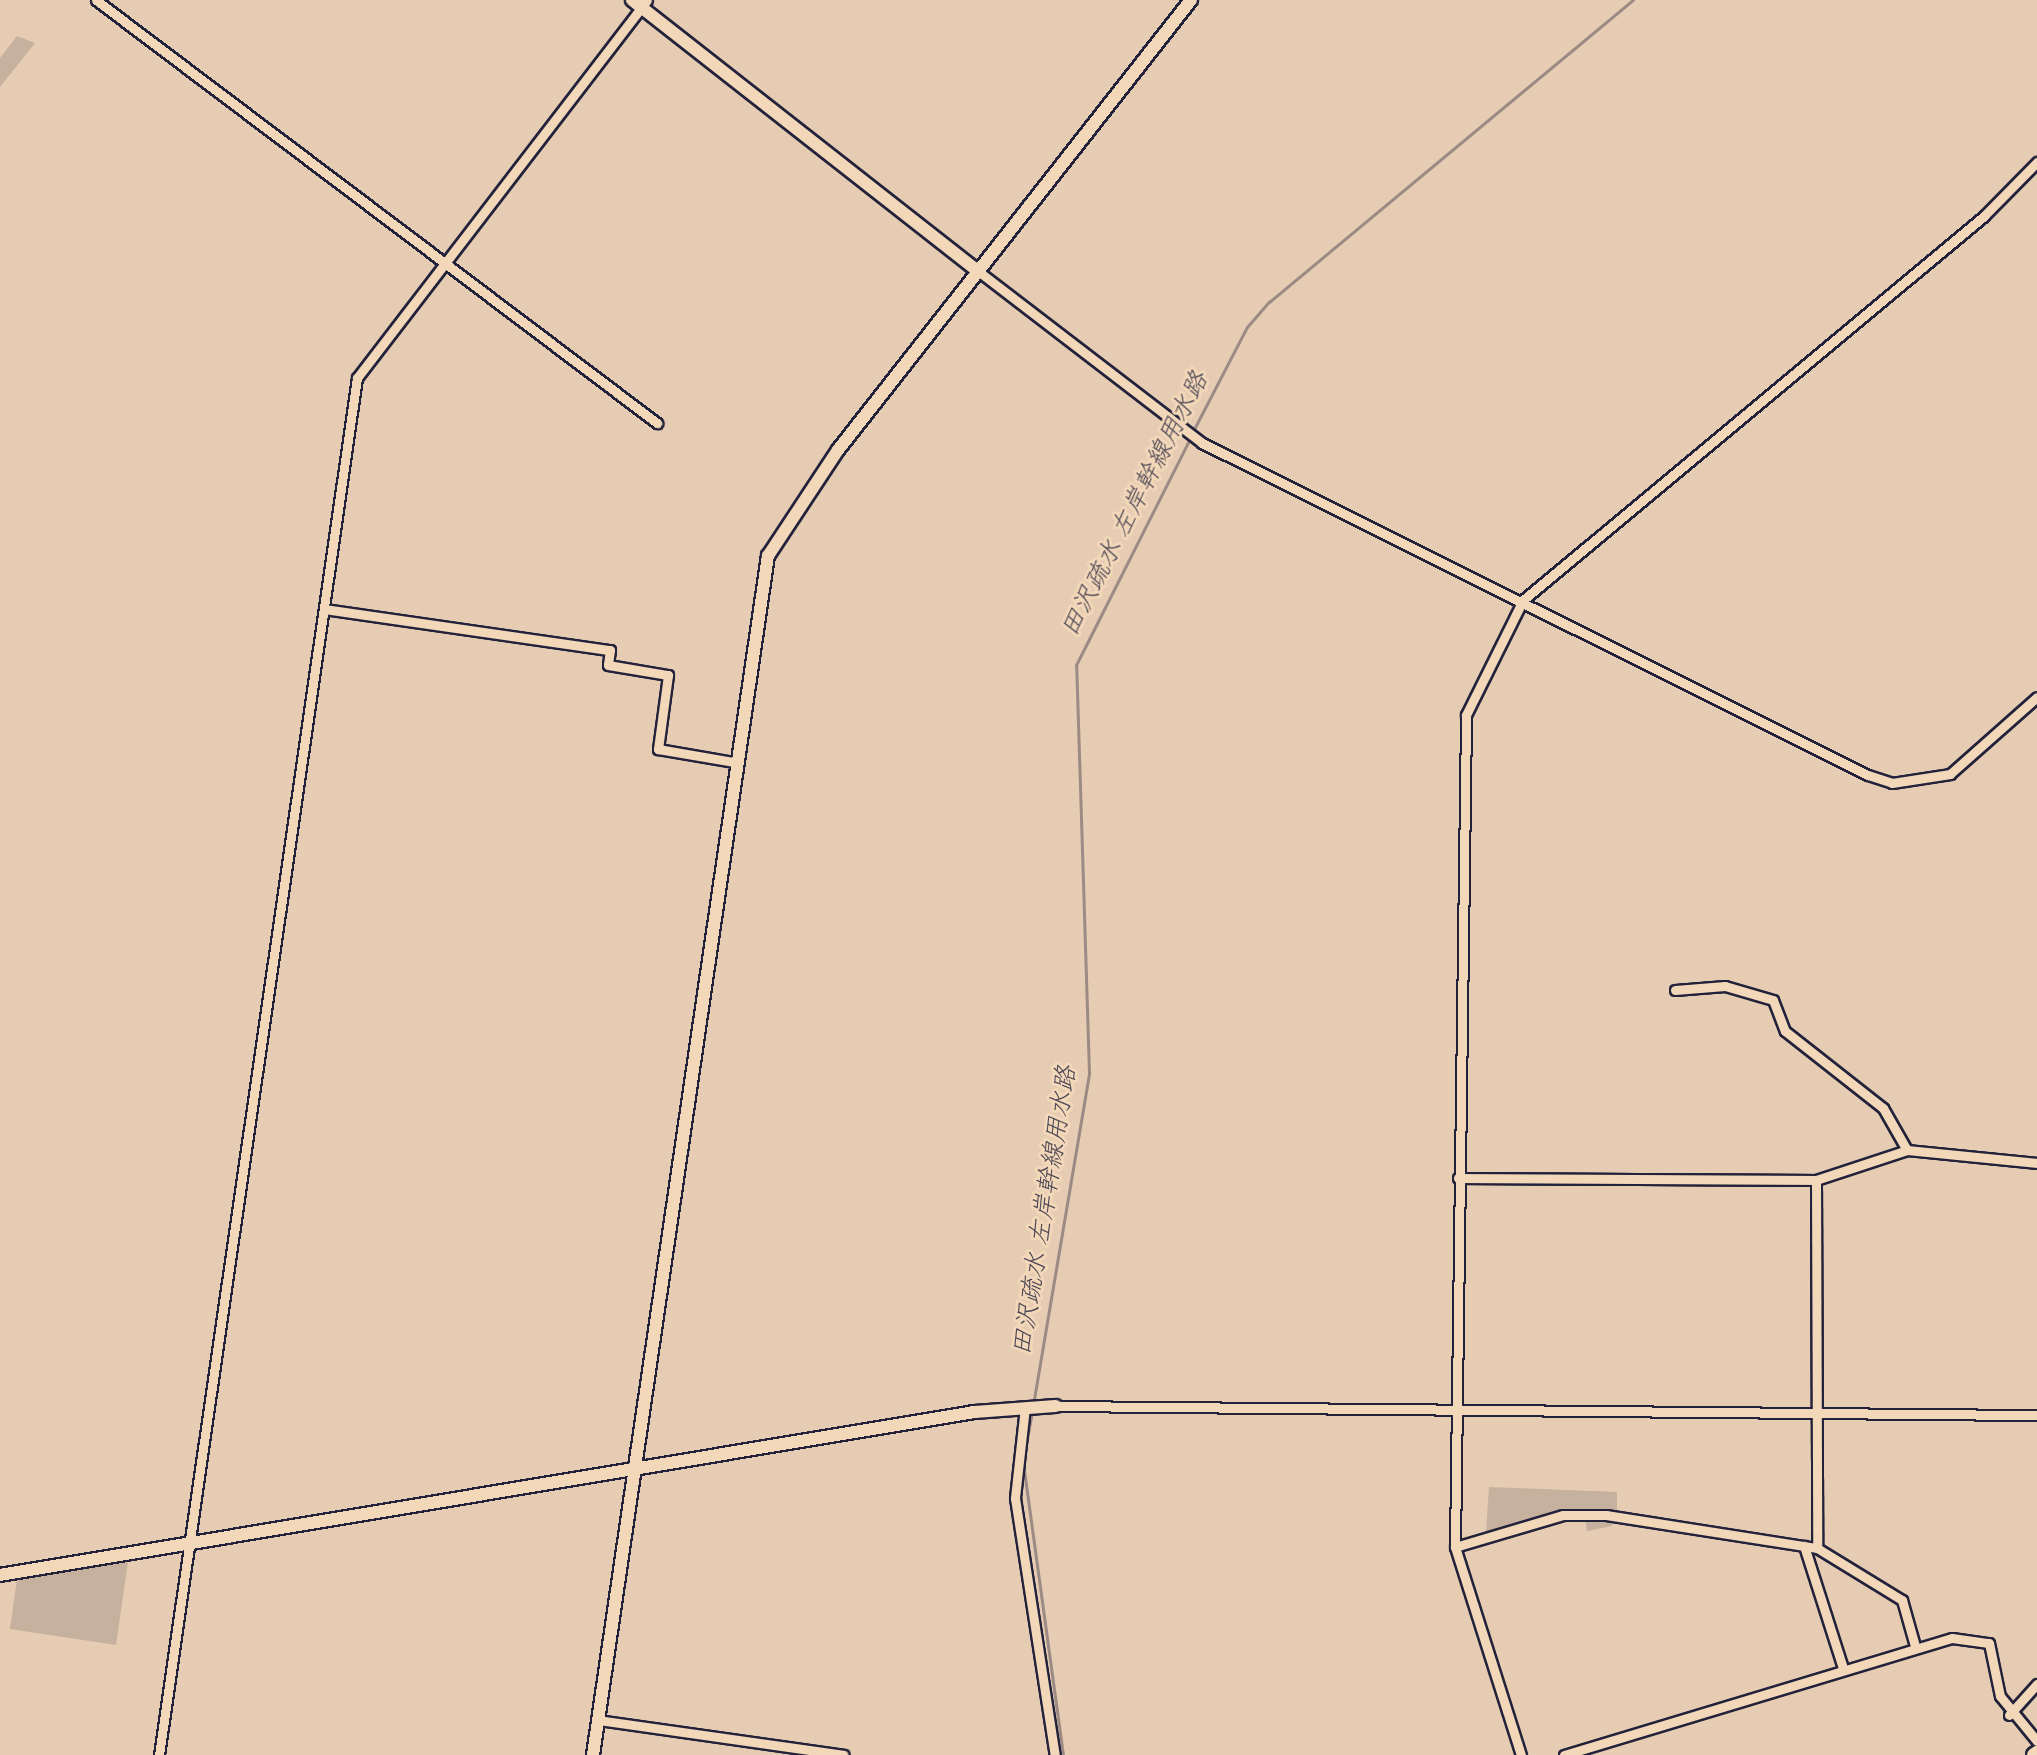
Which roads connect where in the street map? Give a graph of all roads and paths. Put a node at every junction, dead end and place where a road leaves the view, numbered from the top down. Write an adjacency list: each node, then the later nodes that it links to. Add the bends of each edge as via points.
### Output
1 (96, 0): 5 (street)
2 (1191, 0): 6 (street)
3 (640, 2): 5 (street); 6 (street)
4 (2037, 162): 8 (street, via 1984,216)
5 (442, 262): 7 (street); 9 (street, via 357,378)
6 (978, 271): 8 (street, via 1198,440); 11 (street, via 776,539 756,608)
7 (657, 423)
8 (1523, 600): 10 (street, via 1892,783 1964,767); 15 (street, via 1466,715)
9 (324, 609): 11 (street, via 610,650 608,665 668,675 658,749); 23 (street)
10 (2037, 697)
11 (733, 762): 22 (street)
12 (1675, 990): 13 (street, via 1725,986 1773,1000 1778,1024 1883,1108)
13 (1907, 1150): 14 (street); 16 (street)
14 (2037, 1163)
15 (1458, 1178): 16 (street); 19 (street)
16 (1816, 1180): 20 (street)
17 (1056, 1406): 18 (street); 19 (street)
18 (1025, 1407): 22 (street); 37 (street, via 1015,1498)
19 (1458, 1409): 20 (street); 25 (street)
20 (1818, 1412): 21 (street); 26 (street)
21 (2037, 1415)
22 (632, 1471): 23 (street); 32 (street)
23 (189, 1545): 27 (street); 34 (street)
24 (1804, 1546): 25 (street, via 1606,1515 1563,1515); 26 (street); 29 (street)
25 (1455, 1547): 38 (street)
26 (1817, 1548): 28 (street, via 1902,1600)
27 (0, 1575)
28 (1915, 1646): 29 (street); 31 (street, via 1952,1638 1989,1643)
29 (1843, 1668): 39 (street)
30 (2037, 1684): 31 (street)
31 (2009, 1715): 33 (street)
32 (598, 1720): 35 (street); 36 (street)
33 (2037, 1741)
34 (159, 1755)
35 (593, 1755)
36 (844, 1755)
37 (1055, 1755)
38 (1521, 1755)
39 (1564, 1755)

